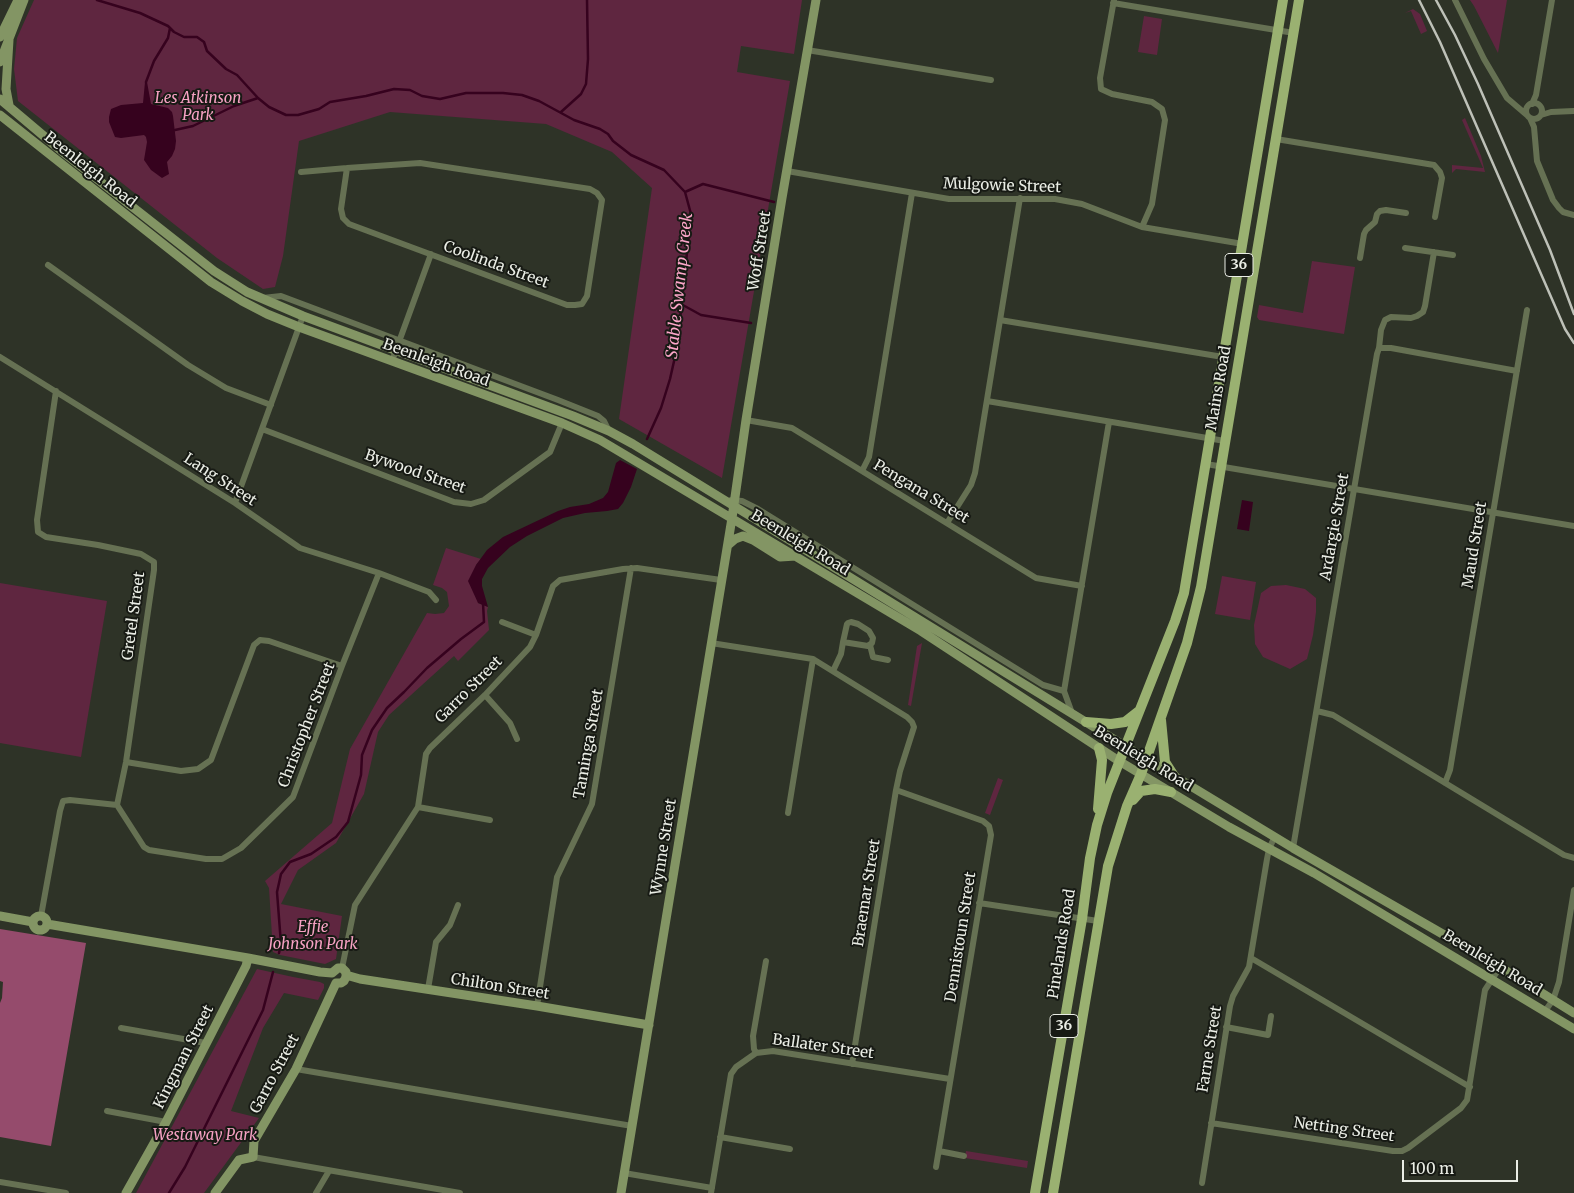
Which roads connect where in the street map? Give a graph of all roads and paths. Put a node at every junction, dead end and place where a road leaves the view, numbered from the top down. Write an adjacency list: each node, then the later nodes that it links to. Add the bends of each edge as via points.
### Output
1 (18, 0): 11 (main road)
2 (24, 0): 11 (main road)
3 (816, 0): 12 (main road, Woff Street)
4 (1284, 0): 9 (main road, Mains Road / 36)
5 (1299, 0): 10 (main road, Mains Road / 36)
6 (1455, 0): 17 (street, via 1504,94 1510,103)
7 (1552, 0): 18 (street, via 1536,95)
8 (1114, 2): 9 (street); 32 (street, via 1100,78 1101,89 1152,102 1162,109 1166,120 1152,204)
9 (1278, 30): 10 (street); 33 (main road, Mains Road / 36)
10 (1294, 32): 23 (main road, Mains Road / 36)
11 (4, 38): 13 (main road); 16 (main road)
12 (807, 50): 14 (street); 25 (main road, Woff Street)
13 (0, 62)
14 (992, 80)
15 (0, 99): 16 (main road, Beenleigh Road)
16 (8, 106): 40 (main road, Beenleigh Road, via 214,271)
17 (1520, 108): 18 (street); 21 (street)
18 (1537, 110): 19 (street); 21 (street, via 1526,114); 21 (street, via 1536,119); 22 (street)
19 (1574, 111)
20 (0, 116): 44 (main road, Beenleigh Road, via 211,282 268,314)
21 (1529, 117): 22 (street)
22 (1534, 127): 30 (street, via 1537,161 1553,200 1563,212)
23 (1276, 139): 31 (street, via 1434,165 1442,178); 59 (main road, Mains Road / 36)
24 (347, 168): 26 (street); 36 (street, Coolinda Street, via 340,210 343,218 349,224); 36 (street, Coolinda Street, via 420,163 590,189 602,200 587,296 582,304 567,305)
25 (787, 171): 27 (street, Mulgowie Street); 54 (main road, Woff Street)
26 (301, 172)
27 (912, 193): 28 (street, Mulgowie Street, via 965,200); 62 (street, via 869,457)
28 (1020, 198): 32 (street, Mulgowie Street, via 1082,204); 43 (street)
29 (1406, 213): 38 (street, via 1380,211 1364,234)
30 (1574, 215)
31 (1435, 218)
32 (1142, 227): 33 (street, Mulgowie Street)
33 (1243, 244): 48 (main road, Mains Road / 36)
34 (1405, 248): 35 (street)
35 (1434, 252): 37 (street); 46 (street, Ardargie Street, via 1423,312 1410,318 1391,317 1385,320 1380,330)
36 (431, 254): 45 (street)
37 (1453, 255)
38 (1360, 258)
39 (48, 265): 53 (street, via 188,365 226,388)
40 (262, 299): 42 (main road, Beenleigh Road); 45 (street, Beenleigh Road, via 281,296)
41 (1527, 310): 50 (street, Maud Street)
42 (303, 316): 44 (street); 45 (main road, Beenleigh Road)
43 (1000, 320): 48 (street); 52 (street)
44 (300, 326): 49 (main road, Beenleigh Road); 53 (street)
45 (398, 346): 49 (street); 65 (main road, Beenleigh Road, via 609,432)
46 (1380, 348): 50 (street); 63 (street, Ardargie Street)
47 (0, 357): 51 (street, Lang Street)
48 (1223, 357): 58 (main road, Mains Road / 36)
49 (392, 361): 56 (main road, Beenleigh Road)
50 (1516, 371): 66 (street, Maud Street)
51 (56, 391): 64 (street, Lang Street); 98 (street, Gretel Street, via 37,520 38,532 141,554 154,562)
52 (987, 401): 55 (street); 68 (street, via 975,473)
53 (271, 405): 57 (street)
54 (746, 420): 62 (street, Pengana Street, via 792,428); 65 (main road, Woff Street)
55 (1109, 422): 58 (street); 75 (street)
56 (562, 423): 57 (street, Bywood Street, via 550,452 484,500 471,504 454,502); 67 (main road, Beenleigh Road, via 618,449)
57 (262, 429): 64 (street)
58 (1210, 438): 59 (street); 60 (main road, Mains Road / 36)
59 (1225, 441): 61 (main road, Mains Road / 36)
60 (1206, 464): 61 (street); 88 (main road, Mains Road / 36, via 1182,600)
61 (1221, 467): 63 (street); 91 (main road, Mains Road / 36, via 1198,602 1187,643)
62 (862, 471): 68 (street, Pengana Street)
63 (1353, 489): 66 (street); 89 (street, Ardargie Street)
64 (235, 503): 73 (street, Lang Street, via 300,548)
65 (734, 503): 67 (main road, Wynne Street); 86 (street, Beenleigh Road, via 742,501 758,509 1043,685); 90 (main road, Beenleigh Road)
66 (1493, 512): 69 (street); 101 (street, Maud Street, via 1450,770)
67 (732, 518): 70 (main road, Wynne Street); 71 (main road, Beenleigh Road)
68 (947, 523): 75 (street, Pengana Street, via 1036,578)
69 (1574, 526)
70 (728, 545): 71 (main road, via 743,536 780,557); 74 (main road, Wynne Street)
71 (796, 556): 95 (main road, Beenleigh Road, via 920,631)
72 (631, 568): 74 (street, Garro Street); 78 (street, Garro Street, via 560,580 553,586); 133 (street, Taminga Street, via 592,804 557,877)
73 (379, 573): 76 (street, Lang Street, via 429,592); 84 (street, Christopher Street)
74 (721, 580): 80 (main road, Wynne Street)
75 (1082, 586): 86 (street)
76 (436, 600)
77 (502, 622): 78 (street)
78 (536, 635): 87 (street, Garro Street, via 530,647)
79 (844, 642): 81 (street); 81 (street, via 847,624 851,622 871,634); 85 (street)
80 (711, 643): 82 (street); 137 (main road, Wynne Street)
81 (870, 645): 83 (street, via 873,656)
82 (813, 659): 85 (street); 107 (street)
83 (888, 660)
84 (342, 666): 98 (street, via 260,640 254,645 211,760 198,769 181,771); 104 (street, Christopher Street, via 293,798 241,848 222,859 149,850)
85 (833, 671): 102 (street, Braemar Street, via 912,722 914,727)
86 (1064, 691): 90 (street)
87 (485, 695): 93 (street, via 510,723); 106 (street, Garro Street, via 426,754)
88 (1140, 710): 92 (main road, via 1126,722); 94 (main road, Mains Road / 36)
89 (1317, 711): 101 (street, via 1333,715); 111 (street, Ardargie Street)
90 (1072, 713): 92 (main road, Beenleigh Road)
91 (1160, 716): 96 (main road, Mains Road / 36); 100 (main road, via 1165,762)
92 (1086, 722): 94 (main road, Beenleigh Road)
93 (517, 739)
94 (1125, 746): 96 (main road, Beenleigh Road); 97 (main road, Mains Road / 36)
95 (1099, 748): 97 (main road, Beenleigh Road); 109 (main road, via 1102,760)
96 (1146, 759): 99 (main road, Mains Road / 36); 100 (main road, Beenleigh Road)
97 (1119, 761): 99 (main road, Beenleigh Road); 109 (main road, Pinelands Road / 36)
98 (126, 762): 104 (street, Gretel Street)
99 (1141, 774): 103 (main road, Beenleigh Road); 105 (main road, 36)
100 (1174, 776): 110 (main road, Beenleigh Road)
101 (1445, 783): 113 (street)
102 (896, 790): 115 (street, Dennistoun Street, via 989,826 991,835); 143 (street, Braemar Street)
103 (1171, 792): 105 (main road, via 1155,788 1141,791); 112 (main road, Beenleigh Road)
104 (117, 805): 119 (street, via 63,802)
105 (1127, 806): 120 (main road, 36, via 1108,866)
106 (418, 807): 108 (street); 127 (street, Garro Street, via 354,905)
107 (788, 813)
108 (490, 820)
109 (1097, 825): 118 (main road, Pinelands Road / 36)
110 (1275, 836): 111 (main road, Beenleigh Road); 112 (street, Farne Street)
111 (1293, 848): 126 (main road, Beenleigh Road)
112 (1269, 849): 124 (street, Farne Street); 129 (main road, Beenleigh Road)
113 (1574, 858)
114 (1574, 890): 121 (street)
115 (979, 903): 118 (street); 145 (street, Dennistoun Street)
116 (458, 905): 131 (street, via 450,925 436,942)
117 (0, 916): 119 (main road)
118 (1082, 919): 120 (street); 168 (main road, Pinelands Road / 36)
119 (41, 921): 123 (main road)
120 (1098, 921): 169 (main road, 36)
121 (1566, 944): 122 (street); 132 (street)
122 (1574, 946)
123 (248, 958): 128 (main road); 141 (main road, Kingman Street)
124 (1251, 958): 138 (street, Farne Street, via 1233,996); 146 (street)
125 (766, 962): 142 (street, via 753,1036)
126 (1500, 967): 129 (street, Netting Street); 132 (main road, Beenleigh Road)
127 (344, 972): 128 (main road, via 336,969); 130 (main road, via 344,981); 131 (main road, Chilton Street)
128 (332, 973): 130 (main road)
129 (1492, 979): 134 (main road, Beenleigh Road); 146 (street, Netting Street, via 1485,990)
130 (336, 982): 144 (main road, Garro Street)
131 (428, 989): 133 (main road, Chilton Street)
132 (1553, 1000): 134 (street); 135 (main road, Beenleigh Road)
133 (537, 1006): 137 (main road, Chilton Street)
134 (1545, 1012): 140 (main road, Beenleigh Road)
135 (1574, 1013)
136 (1271, 1016): 138 (street, via 1268,1035)
137 (649, 1025): 150 (main road, Wynne Street)
138 (1226, 1027): 149 (street, Farne Street)
139 (121, 1028): 141 (street)
140 (1574, 1029)
141 (206, 1044): 148 (main road, Kingman Street)
142 (756, 1053): 143 (street, Ballater Street, via 773,1051); 151 (street, Ballater Street, via 731,1074)
143 (852, 1064): 145 (street, Ballater Street)
144 (296, 1069): 150 (street); 155 (main road, Garro Street, via 254,1141)
145 (950, 1080): 153 (street, Dennistoun Street)
146 (1470, 1087): 149 (street, Netting Street, via 1461,1108 1402,1151)
147 (107, 1111): 148 (street)
148 (166, 1122): 163 (main road, Kingman Street)
149 (1211, 1123): 160 (street, Farne Street)
150 (632, 1126): 158 (main road, Wynne Street)
151 (720, 1137): 152 (street); 161 (street, Ballater Street)
152 (790, 1149)
153 (939, 1152): 154 (street); 156 (street, Dennistoun Street)
154 (964, 1156)
155 (252, 1157): 157 (street); 164 (main road, via 239,1160)
156 (936, 1167)
157 (329, 1171): 165 (street); 166 (street)
158 (624, 1173): 161 (street); 167 (main road, Wynne Street)
159 (0, 1182): 162 (street)
160 (1202, 1183)
161 (712, 1190)
162 (66, 1193)
163 (126, 1193)
164 (215, 1193)
165 (316, 1193)
166 (460, 1193)
167 (621, 1193)
168 (1035, 1193)
169 (1053, 1193)

